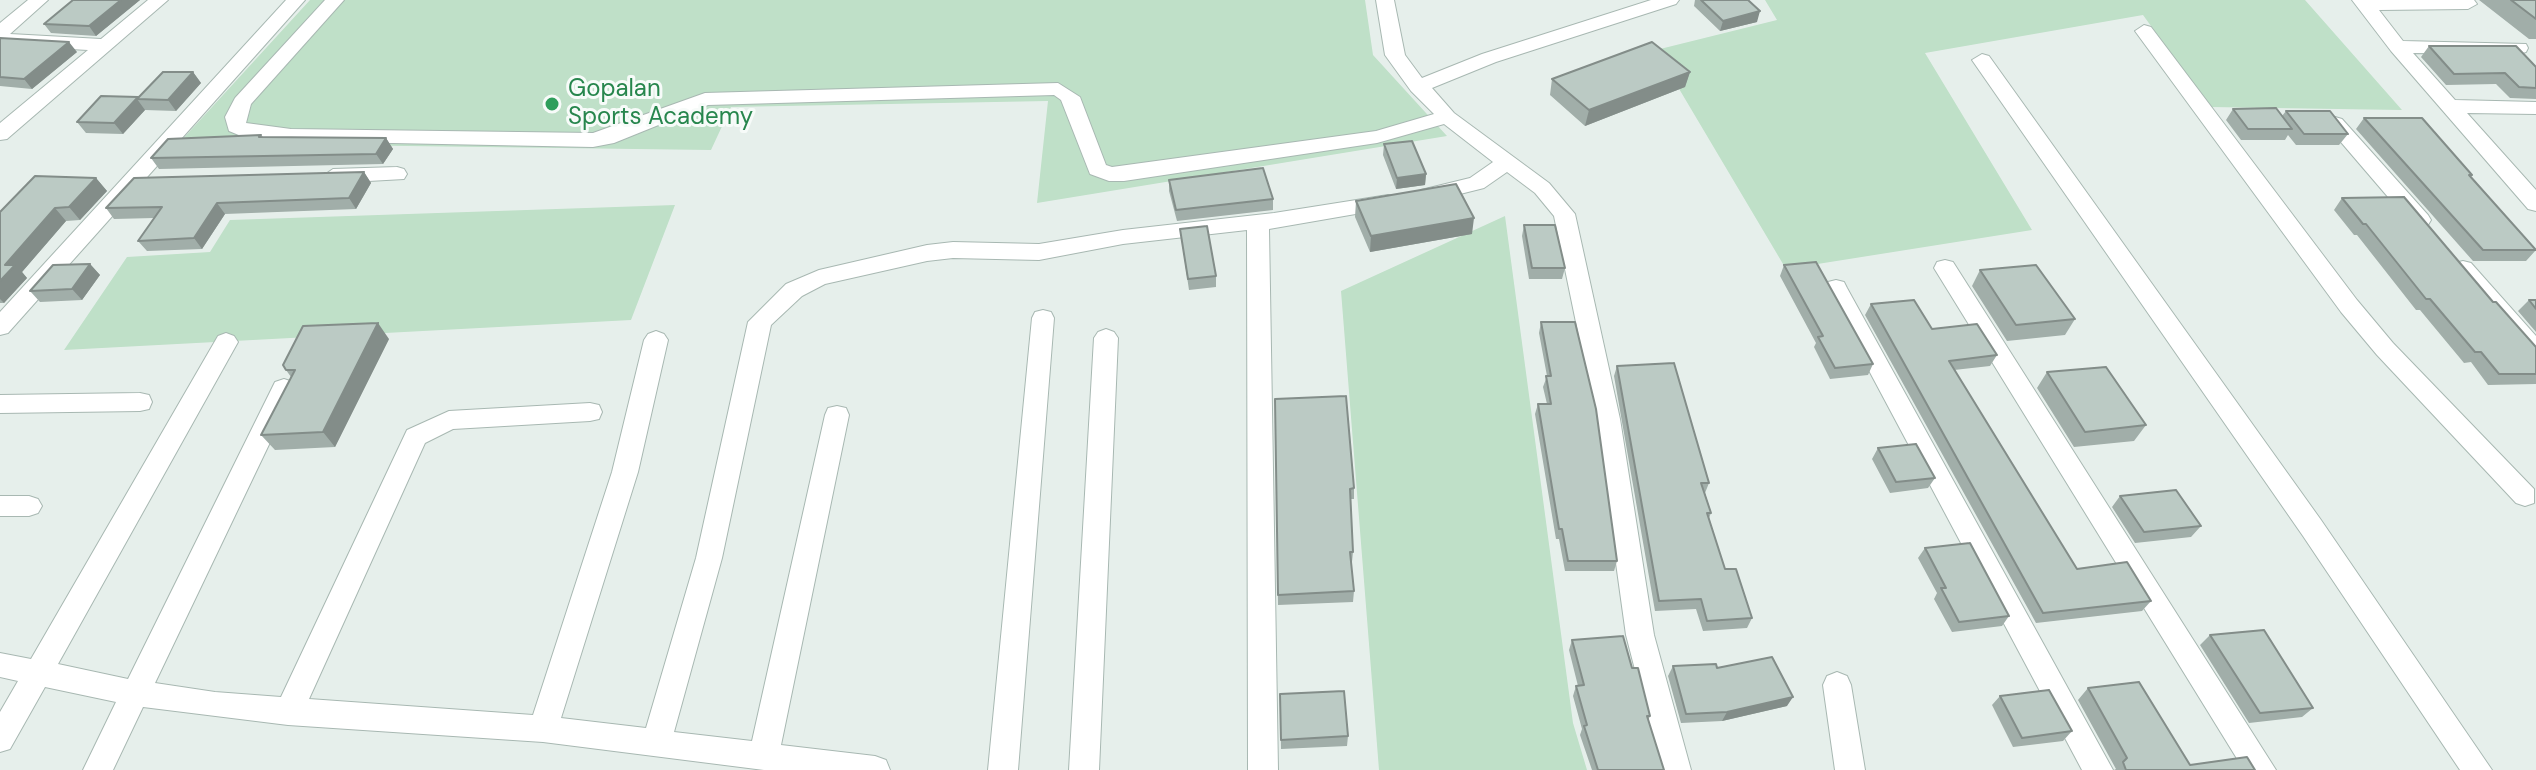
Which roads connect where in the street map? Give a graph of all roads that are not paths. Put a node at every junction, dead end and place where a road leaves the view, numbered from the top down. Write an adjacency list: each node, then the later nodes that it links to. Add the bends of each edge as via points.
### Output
1 (39, 0): 10 (street)
2 (159, 0): 12 (street)
3 (296, 0): 25 (street)
4 (335, 0): 19 (street, via 242,102 236,126 246,132 291,135 593,140 705,99 1058,89 1070,97 1097,169 1124,174 1377,137)
5 (1385, 0): 16 (street, via 1395,55)
6 (1670, 0): 16 (street, via 1489,58)
7 (2364, 2): 8 (street); 13 (street)
8 (2468, 4)
9 (2144, 31): 42 (street, via 2349,306)
10 (0, 33)
11 (0, 39): 12 (street)
12 (107, 45): 21 (street)
13 (2398, 47): 14 (street); 17 (street)
14 (2519, 48)
15 (1982, 60): 63 (street)
16 (1418, 87): 19 (street)
17 (2452, 106): 18 (street); 27 (street)
18 (2536, 108)
19 (1447, 117): 22 (street)
20 (2335, 123): 36 (street)
21 (0, 134)
22 (1506, 163): 28 (street, via 1477,183 1454,190); 59 (street, via 1542,188 1564,214 1608,419 1640,635)
23 (397, 174): 24 (street)
24 (319, 176)
25 (131, 179): 26 (street); 32 (street)
26 (162, 179)
27 (2536, 204)
28 (1272, 220): 52 (street, via 1039,252 927,253 819,278 794,290 760,322 709,558); 58 (street, via 1258,223)
29 (1945, 268): 62 (street)
30 (1836, 288): 61 (street)
31 (1043, 318): 56 (street)
32 (0, 327)
33 (1106, 338): 57 (street)
34 (656, 340): 50 (street, via 625,472)
35 (226, 342): 46 (street)
36 (2536, 351)
37 (284, 388): 48 (street)
38 (140, 402): 39 (street)
39 (0, 404)
40 (590, 412): 49 (street, via 449,420 416,437)
41 (837, 415): 53 (street)
42 (2532, 500)
43 (0, 506): 44 (street)
44 (29, 506)
45 (0, 665): 46 (street)
46 (37, 671): 48 (street); 51 (street)
47 (1837, 685): 60 (street)
48 (136, 693): 49 (street); 54 (street)
49 (288, 712): 50 (street)
50 (543, 729): 52 (street)
51 (0, 739)
52 (656, 744): 53 (street)
53 (769, 760): 55 (street)
54 (98, 770)
55 (875, 770)
56 (1003, 770)
57 (1084, 770)
58 (1263, 770)
59 (1676, 770)
60 (1850, 770)
61 (2098, 770)
62 (2261, 770)
63 (2477, 770)

